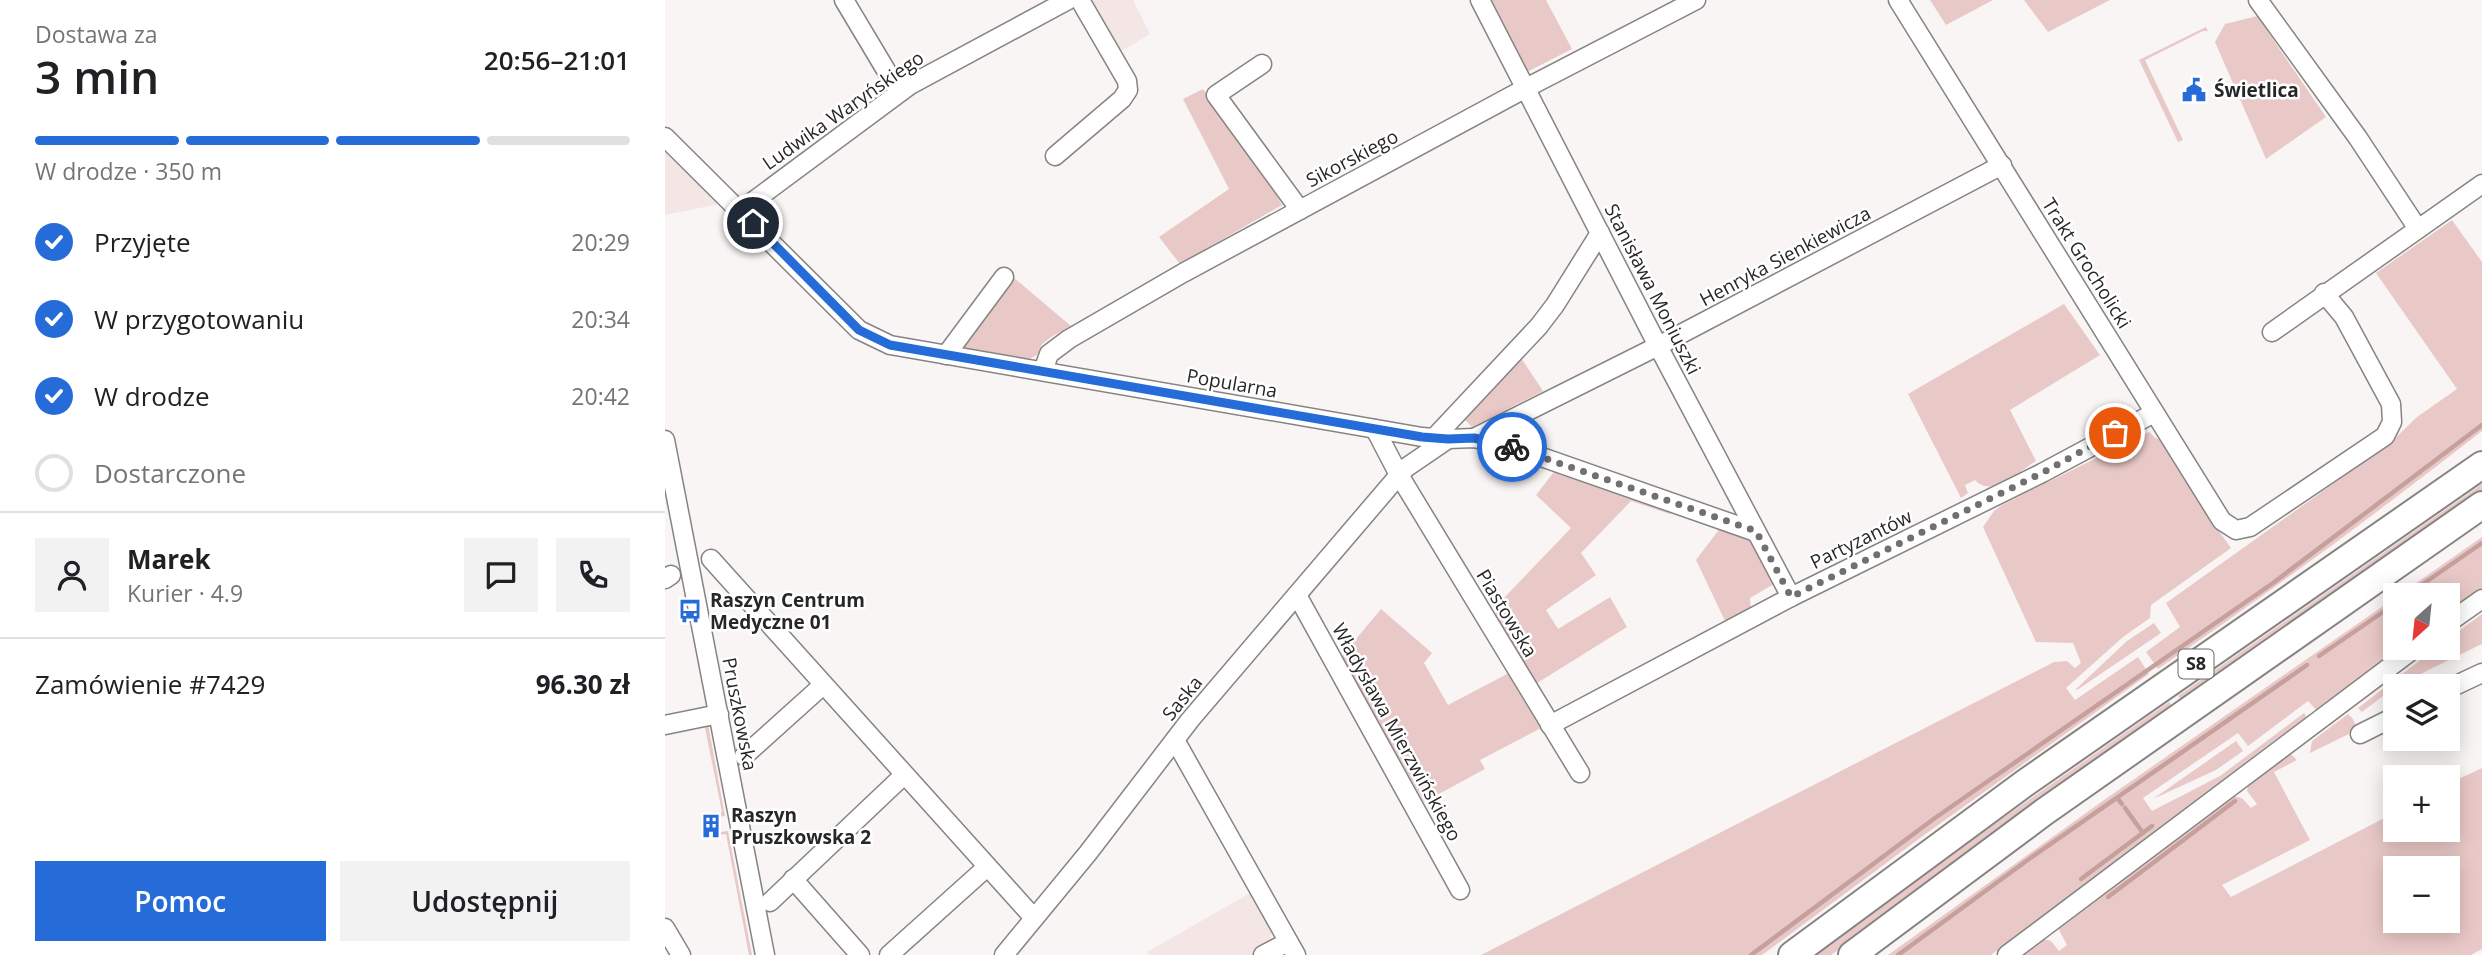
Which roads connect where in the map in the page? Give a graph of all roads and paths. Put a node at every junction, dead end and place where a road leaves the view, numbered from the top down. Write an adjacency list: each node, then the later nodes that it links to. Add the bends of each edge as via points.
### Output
1 (844, 0): 10 (street)
2 (1068, 0): 10 (street, Ludwika Waryńskiego)
3 (1080, 0): 12 (street, via 1128,90)
4 (1480, 0): 9 (street, Stanisława Moniuszki)
5 (1696, 0): 9 (street, Sikorskiego)
6 (1898, 0): 13 (street, Trakt Grocholicki)
7 (2258, 0): 17 (street)
8 (1262, 64): 15 (street, via 1216,95)
9 (1526, 88): 15 (street, Sikorskiego); 18 (street, Stanisława Moniuszki)
10 (899, 92): 16 (street, Ludwika Waryńskiego)
11 (665, 137): 16 (street)
12 (1055, 156)
13 (2002, 166): 22 (street, Henryka Sienkiewicza); 25 (street, Trakt Grocholicki)
14 (2482, 184): 17 (street)
15 (1300, 209): 24 (street, Sikorskiego, via 1069,339 1049,354)
16 (740, 211): 23 (street, Popularna, via 859,330 890,345)
17 (2418, 229): 20 (street)
18 (1600, 233): 22 (street, Stanisława Moniuszki); 28 (street, via 1539,326)
19 (1004, 277): 23 (street)
20 (2324, 293): 21 (street); 25 (street, Trakt Grocholicki, via 2344,317 2391,404 2392,422 2385,436 2250,527 2236,530 2222,521)
21 (2271, 332)
22 (1658, 346): 27 (street, Henryka Sienkiewicza); 33 (street, Stanisława Moniuszki)
23 (946, 355): 24 (street, Popularna)
24 (1043, 371): 26 (street, Popularna)
25 (2154, 413): 36 (street, Partyzantów)
26 (1375, 429): 28 (street, Popularna); 31 (street, Piastowska)
27 (1474, 438): 28 (street, Popularna); 33 (street, Popularna, via 1510,446)
28 (1441, 439): 31 (street, Saska)
29 (665, 444): 43 (street, Pruszkowska)
30 (2482, 465): 65 (highway, S8, via 2025,783)
31 (1399, 475): 35 (street, Saska); 46 (street, Piastowska)
32 (2482, 505): 66 (highway, S8, via 2055,804)
33 (1756, 531): 36 (street, Stanisława Moniuszki)
34 (711, 559): 42 (street)
35 (1297, 595): 48 (street, Saska); 54 (street, Władysława Mierzwińskiego)
36 (1791, 597): 46 (street, Partyzantów)
37 (2482, 599): 38 (street)
38 (2461, 614)
39 (2399, 660): 67 (street)
40 (2482, 673): 41 (street)
41 (2460, 683)
42 (823, 684): 49 (street); 51 (street)
43 (719, 714): 45 (street); 60 (street, Pruszkowska)
44 (2383, 722): 47 (street)
45 (665, 725)
46 (1550, 725): 50 (street, Piastowska)
47 (2360, 734)
48 (1175, 740): 56 (street, Saska); 58 (street)
49 (744, 756)
50 (1580, 773)
51 (904, 775): 52 (street); 53 (street)
52 (987, 867): 56 (street); 62 (street)
53 (793, 880): 55 (street); 61 (street)
54 (1459, 890)
55 (770, 902)
56 (1034, 918): 63 (street, Saska)
57 (665, 928): 59 (street)
58 (1292, 948): 64 (street)
59 (681, 955)
60 (765, 955)
61 (860, 955)
62 (889, 955)
63 (1005, 955)
64 (1263, 955)
65 (1792, 955)
66 (1852, 955)
67 (2007, 955)

